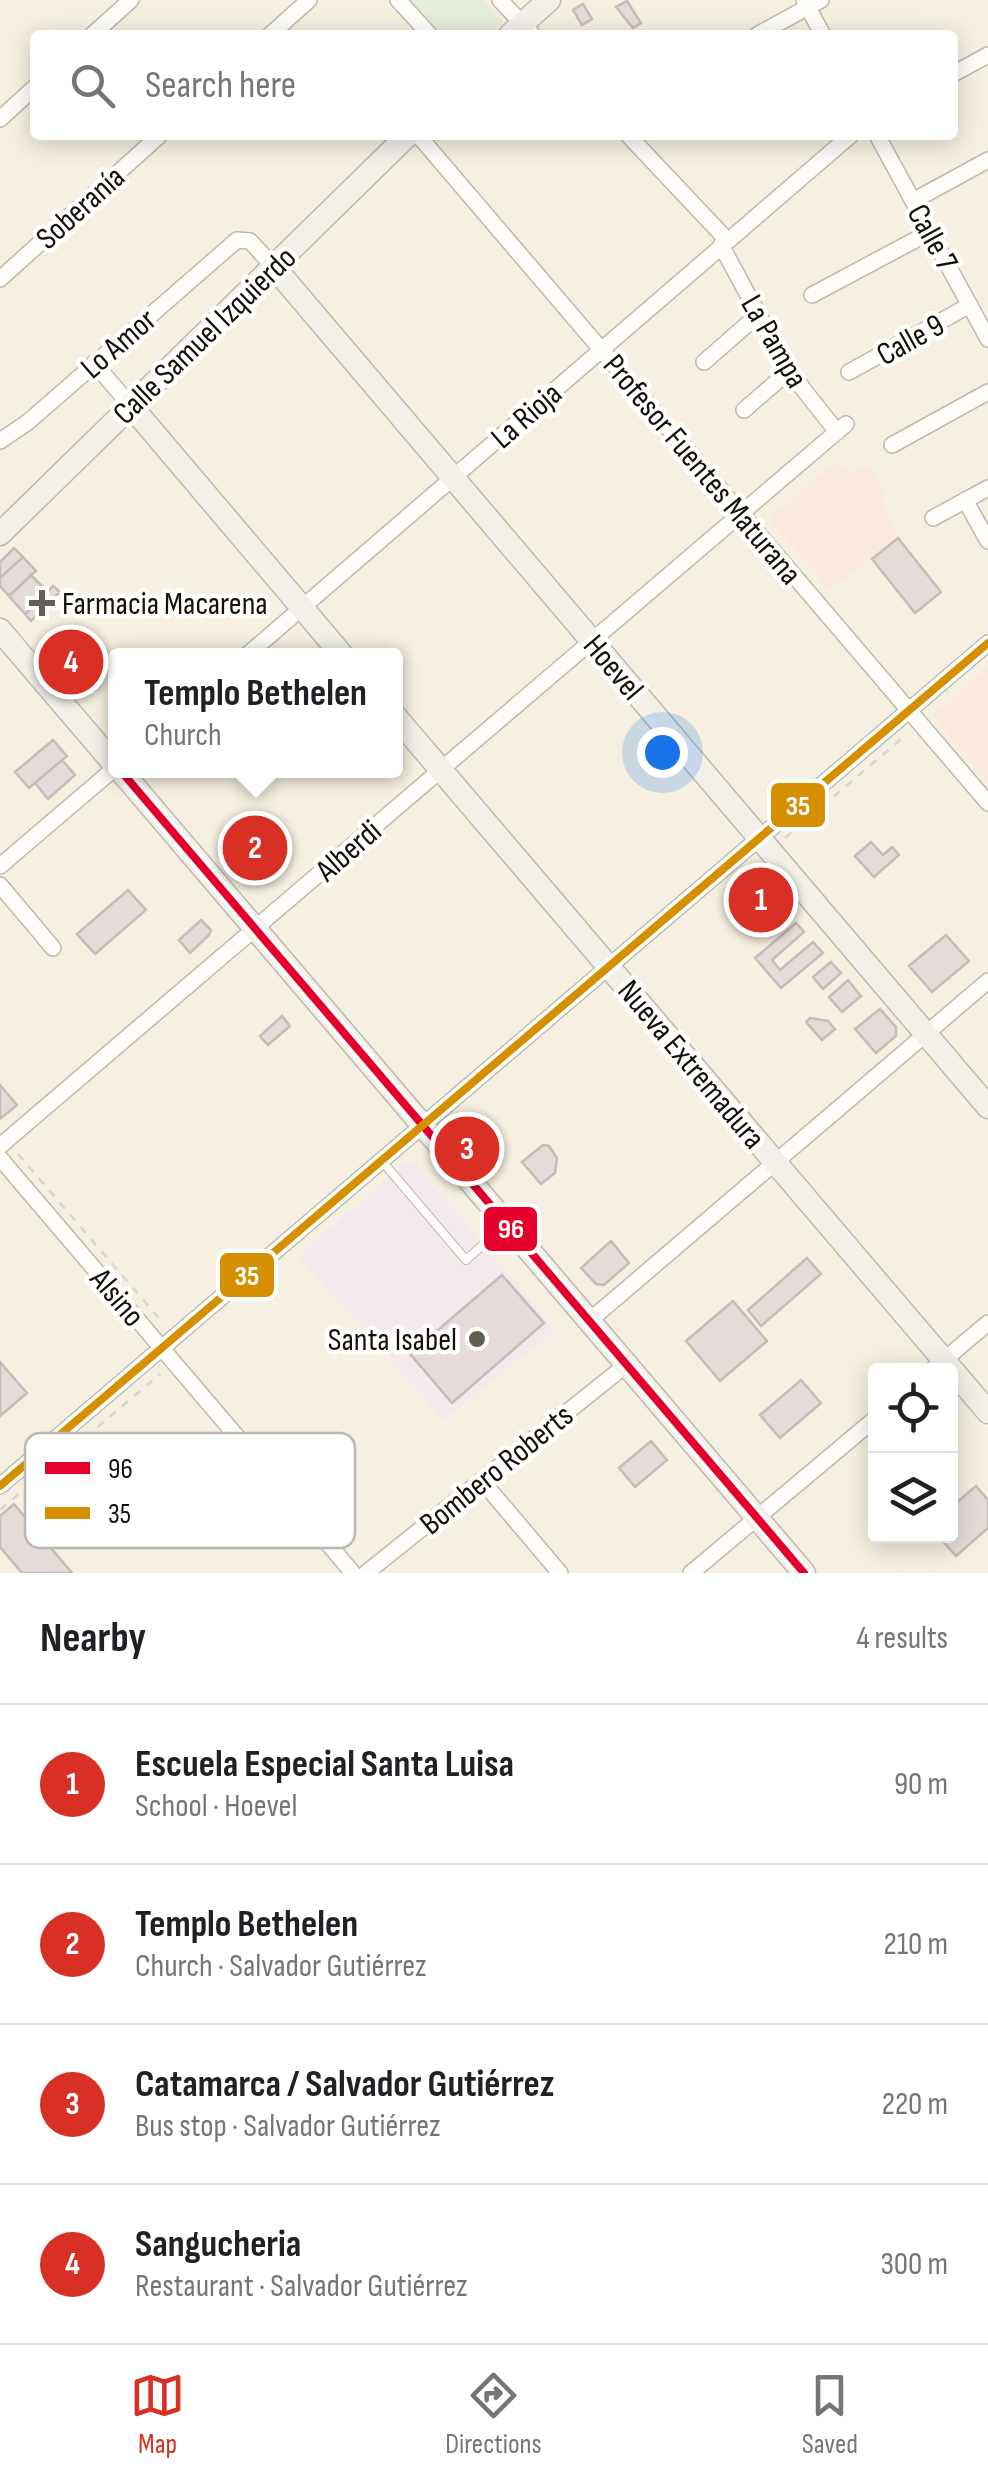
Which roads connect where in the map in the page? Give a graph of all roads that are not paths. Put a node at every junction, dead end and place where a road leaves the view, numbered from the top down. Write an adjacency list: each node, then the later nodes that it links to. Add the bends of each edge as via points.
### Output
1 (131, 0): 7 (street)
2 (309, 0): 8 (street)
3 (398, 0): 9 (street)
4 (500, 0): 10 (street)
5 (549, 0): 11 (street)
6 (811, 2): 12 (street); 13 (street)
7 (98, 30)
8 (276, 30)
9 (425, 30)
10 (521, 30)
11 (523, 30)
12 (765, 30)
13 (821, 30)
14 (988, 55): 15 (street)
15 (958, 71)
16 (30, 92): 17 (street)
17 (0, 119)
18 (154, 140): 30 (street, Soberanía)
19 (403, 140): 29 (street, Calle Samuel Izquierdo)
20 (422, 140): 35 (street, Profesor Fuentes Maturana)
21 (632, 140): 28 (street, La Pampa)
22 (845, 140): 28 (street, La Rioja)
23 (880, 140): 25 (street, Calle 7)
24 (988, 160): 25 (street)
25 (913, 201): 26 (street, Calle 7)
26 (930, 232): 31 (street); 32 (street, Calle 7)
27 (234, 242): 29 (street, Hoevel, via 250,241); 37 (street, Lo Amor)
28 (724, 242): 33 (street, La Pampa); 35 (street, La Rioja)
29 (274, 267): 41 (street, Calle Samuel Izquierdo); 46 (street, Hoevel)
30 (0, 280)
31 (812, 296)
32 (970, 306): 34 (street, Calle 7); 39 (street, Calle 9)
33 (758, 315): 36 (street); 38 (street, La Pampa)
34 (988, 340)
35 (601, 349): 46 (street, La Rioja); 49 (street, Profesor Fuentes Maturana)
36 (704, 362)
37 (94, 364): 41 (street); 44 (street, Lo Amor, via 23,426)
38 (789, 372): 42 (street); 43 (street, La Pampa)
39 (850, 372)
40 (988, 392): 45 (street)
41 (131, 406): 51 (street, Calle Samuel Izquierdo); 53 (street)
42 (744, 410)
43 (842, 428): 49 (street, Alberdi)
44 (3, 432)
45 (892, 445)
46 (453, 478): 53 (street, La Rioja); 55 (street, Hoevel)
47 (988, 488): 48 (street)
48 (966, 500): 50 (street); 52 (street)
49 (740, 513): 55 (street, Alberdi); 59 (street, Profesor Fuentes Maturana)
50 (933, 518)
51 (0, 534)
52 (988, 541)
53 (302, 607): 57 (street, La Rioja); 58 (street)
54 (0, 630): 61 (street)
55 (592, 640): 62 (street, Alberdi); 66 (street, Hoevel)
56 (988, 643): 59 (street)
57 (255, 648)
58 (336, 648)
59 (908, 710): 65 (street, Profesor Fuentes Maturana); 66 (street)
60 (403, 725): 62 (street, Nueva Extremadura)
61 (108, 757)
62 (441, 770): 69 (street, Alberdi); 71 (street, Nueva Extremadura)
63 (108, 776): 67 (street)
64 (126, 778): 69 (street)
65 (988, 804)
66 (771, 839): 71 (street); 73 (street, Hoevel)
67 (0, 866)
68 (0, 885): 70 (street)
69 (255, 929): 75 (street); 76 (street, Alberdi)
70 (53, 948)
71 (608, 966): 75 (street); 79 (street, Nueva Extremadura)
72 (988, 982): 73 (street)
73 (926, 1034): 74 (street, Hoevel); 79 (street)
74 (988, 1106)
75 (422, 1125): 78 (street); 80 (street)
76 (0, 1146)
77 (0, 1158): 83 (street, Alsino)
78 (381, 1160): 80 (lane, via 466,1260); 83 (street)
79 (776, 1162): 81 (street); 84 (street, Nueva Extremadura)
80 (507, 1224): 81 (street)
81 (589, 1321): 86 (street)
82 (988, 1323): 85 (street)
83 (162, 1348): 90 (street); 91 (street, Alsino)
84 (936, 1363)
85 (940, 1363)
86 (626, 1365): 93 (street, Bombero Roberts); 95 (street)
87 (958, 1384): 88 (street, Nueva Extremadura)
88 (988, 1412)
89 (868, 1425): 95 (street)
90 (62, 1433)
91 (235, 1433)
92 (25, 1465): 94 (street)
93 (482, 1480): 98 (street, Bombero Roberts); 99 (street)
94 (0, 1486)
95 (758, 1518): 100 (street); 101 (street)
96 (333, 1548): 97 (street, Alsino)
97 (354, 1573)
98 (366, 1573)
99 (560, 1573)
100 (691, 1573)
101 (804, 1573)

